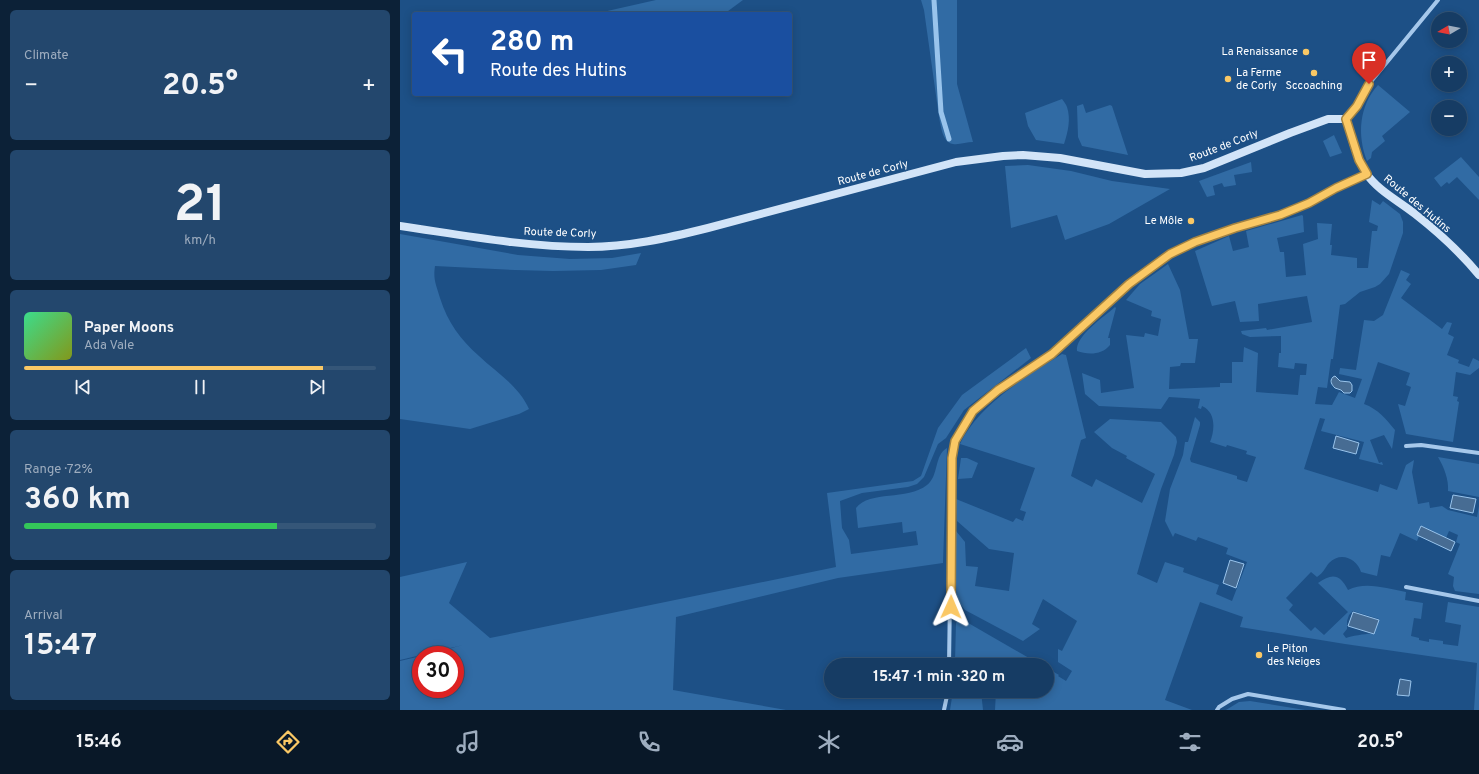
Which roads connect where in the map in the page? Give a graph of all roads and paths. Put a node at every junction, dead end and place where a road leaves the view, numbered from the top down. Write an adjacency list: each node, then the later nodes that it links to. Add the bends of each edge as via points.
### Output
1 (1438, 0): 2 (street, via 1369,84 1357,106)
2 (1346, 119): 3 (street, Route des Hutins, via 1359,160); 4 (street, Route de Corly, via 1328,119 1210,165 1181,173 1145,174 1070,160 1023,155 956,162 677,236 637,243 589,247 550,246)
3 (1367, 174): 5 (street, Route des Hutins, via 1376,185 1415,214 1457,251); 10 (street, via 1280,215 1195,242 1170,254 1129,284 1052,354 998,390 973,411 955,441 952,458)
4 (400, 226)
5 (1479, 275)
6 (1406, 446): 7 (street, via 1421,445)
7 (1479, 453)
8 (1406, 587): 9 (street)
9 (1479, 600)
10 (950, 658)
11 (947, 698): 12 (street)
12 (944, 710)
13 (1217, 710): 14 (street, via 1232,699 1248,694)
14 (1344, 710)

